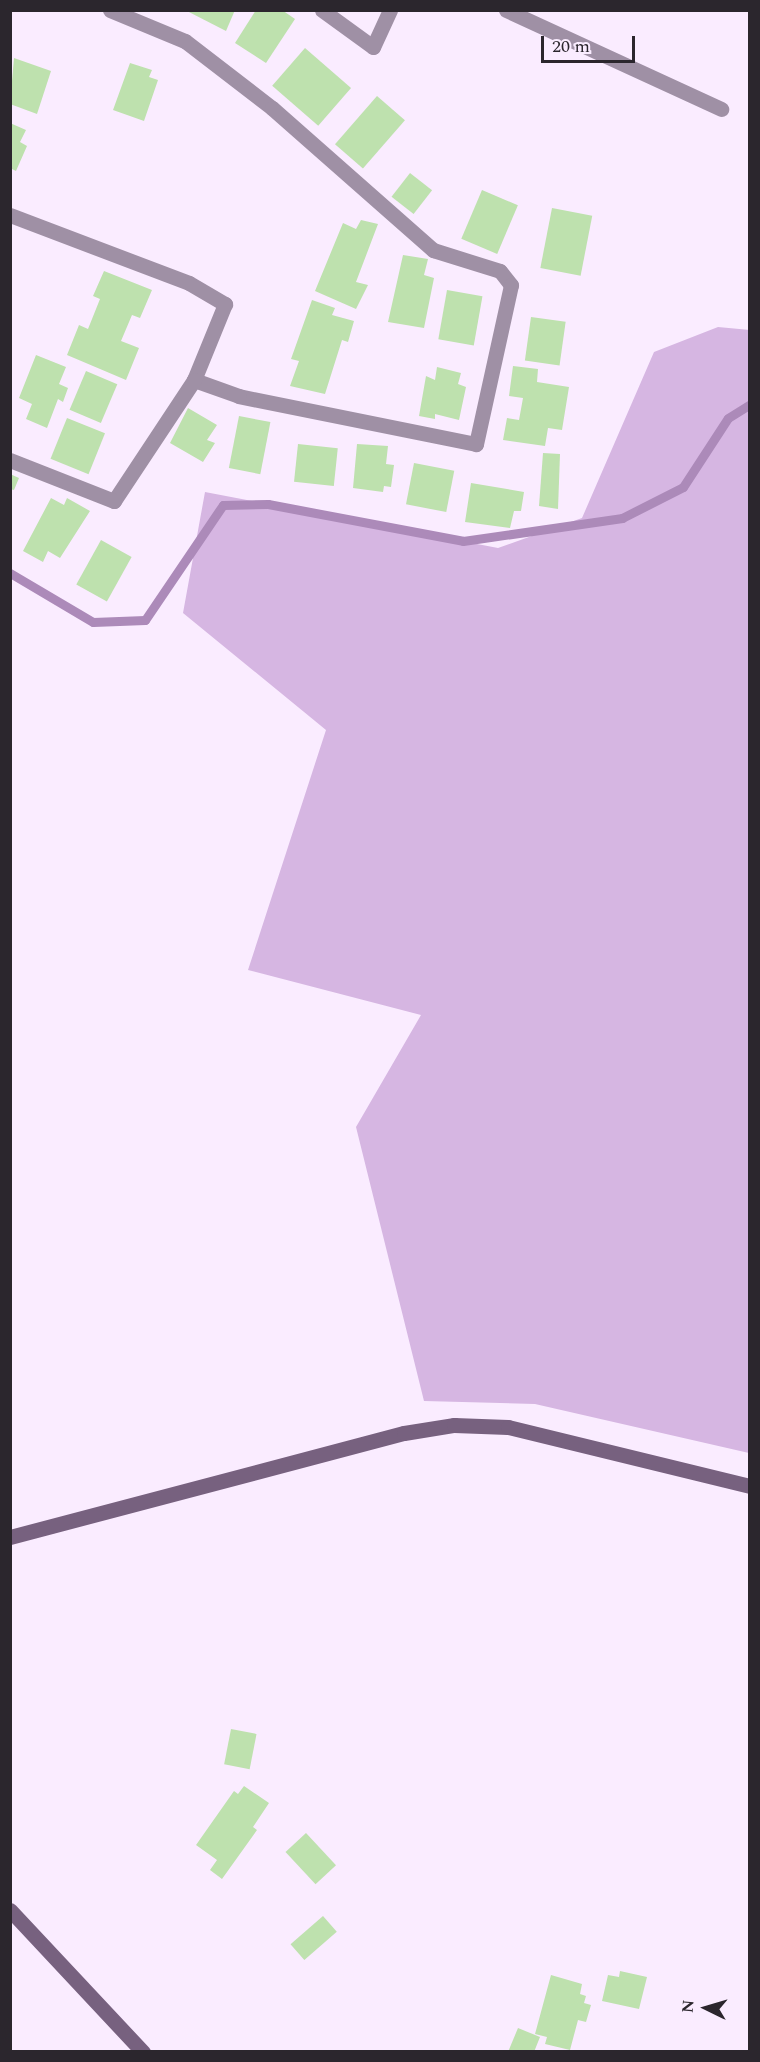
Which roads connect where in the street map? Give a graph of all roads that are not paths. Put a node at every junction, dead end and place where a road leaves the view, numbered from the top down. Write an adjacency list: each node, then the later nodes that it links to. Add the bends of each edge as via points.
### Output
1 (111, 10): 7 (street, via 185,41 272,108 433,250 500,271 511,285 476,444 239,396)
2 (322, 10): 3 (street, via 373,47)
3 (390, 10)
4 (506, 10): 5 (street)
5 (721, 109)
6 (10, 215): 7 (street, via 189,283 225,304)
7 (194, 380): 8 (street, via 114,501)
8 (10, 460)
9 (750, 1486): 10 (street, via 508,1427 454,1425 404,1433)
10 (10, 1537)
11 (10, 1910): 12 (street)
12 (143, 2052)

